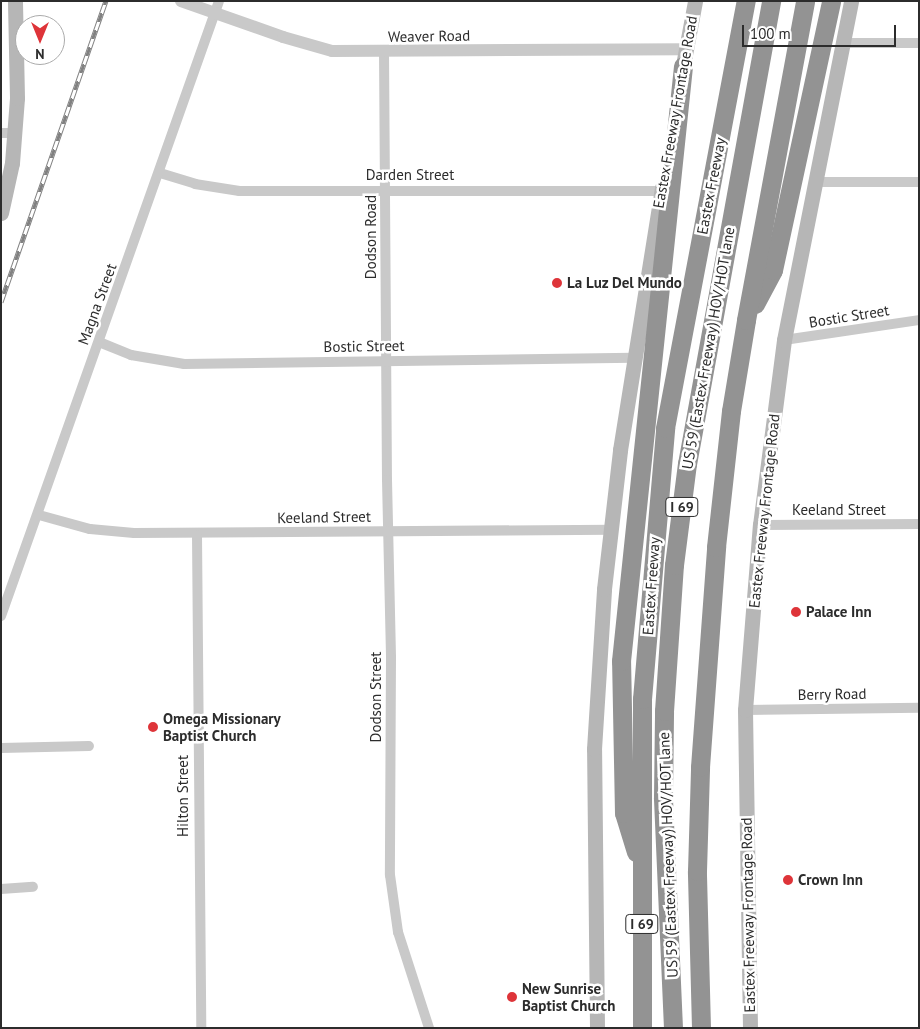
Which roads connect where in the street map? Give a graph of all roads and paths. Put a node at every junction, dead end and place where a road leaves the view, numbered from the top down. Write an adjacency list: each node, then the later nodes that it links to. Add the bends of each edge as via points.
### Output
1 (15, 1): 14 (main road, via 17,98)
2 (181, 1): 9 (street, Weaver Road)
3 (695, 1): 13 (main road, Eastex Freeway Frontage Road)
4 (746, 1): 38 (highway, Eastex Freeway / I 69, via 665,428 642,699)
5 (771, 1): 41 (highway, US 59 (Eastex Freeway) HOV/HOT lane / I 69, via 687,464 674,565 664,711 663,797)
6 (805, 1): 21 (highway, I 69)
7 (831, 1): 21 (highway, via 773,270)
8 (851, 1): 11 (main road, Eastex Freeway Frontage Road)
9 (216, 7): 12 (street, Weaver Road, via 317,47); 15 (street, Magna Street)
10 (919, 42): 11 (street)
11 (843, 43): 16 (main road, Eastex Freeway Frontage Road)
12 (384, 52): 13 (street, Weaver Road); 18 (street, Dodson Road)
13 (684, 57): 19 (main road, Eastex Freeway Frontage Road); 38 (highway, via 621,661 624,813)
14 (7, 133): 20 (main road, via 12,163)
15 (160, 173): 18 (street, Darden Street, via 218,189); 24 (street, Magna Street)
16 (815, 182): 17 (street); 23 (main road, Eastex Freeway Frontage Road)
17 (919, 182)
18 (385, 190): 19 (street, Darden Street); 26 (street, Dodson Road)
19 (662, 191): 25 (main road, Eastex Freeway Frontage Road)
20 (1, 213)
21 (746, 320): 42 (highway, I 69, via 731,411 716,547 700,767 697,871)
22 (919, 320): 23 (street, Bostic Street)
23 (784, 340): 29 (main road, Eastex Freeway Frontage Road)
24 (99, 342): 26 (street, Bostic Street, via 131,355 184,364); 27 (street, Magna Street)
25 (633, 358): 26 (street, Bostic Street); 30 (main road, Eastex Freeway Frontage Road)
26 (386, 361): 31 (street, Dodson Street)
27 (39, 515): 32 (street, Keeland Street, via 110,532); 33 (street, Magna Street)
28 (919, 524): 29 (street, Keeland Street)
29 (760, 525): 35 (main road, Eastex Freeway Frontage Road)
30 (612, 530): 31 (street, Keeland Street); 47 (main road, Eastex Freeway Frontage Road, via 604,589 594,749)
31 (388, 531): 32 (street, Keeland Street); 46 (street, Dodson Street, via 392,658 390,876 398,932)
32 (197, 535): 45 (street, Hilton Street)
33 (1, 616)
34 (919, 708): 35 (street, Berry Road)
35 (745, 710): 44 (main road, Eastex Freeway Frontage Road)
36 (89, 746): 37 (street)
37 (1, 748)
38 (641, 868): 43 (highway, Eastex Freeway / I 69)
39 (34, 886): 40 (street)
40 (1, 889)
41 (673, 1024)
42 (701, 1024)
43 (642, 1025)
44 (751, 1026)
45 (201, 1028)
46 (429, 1028)
47 (597, 1028)

